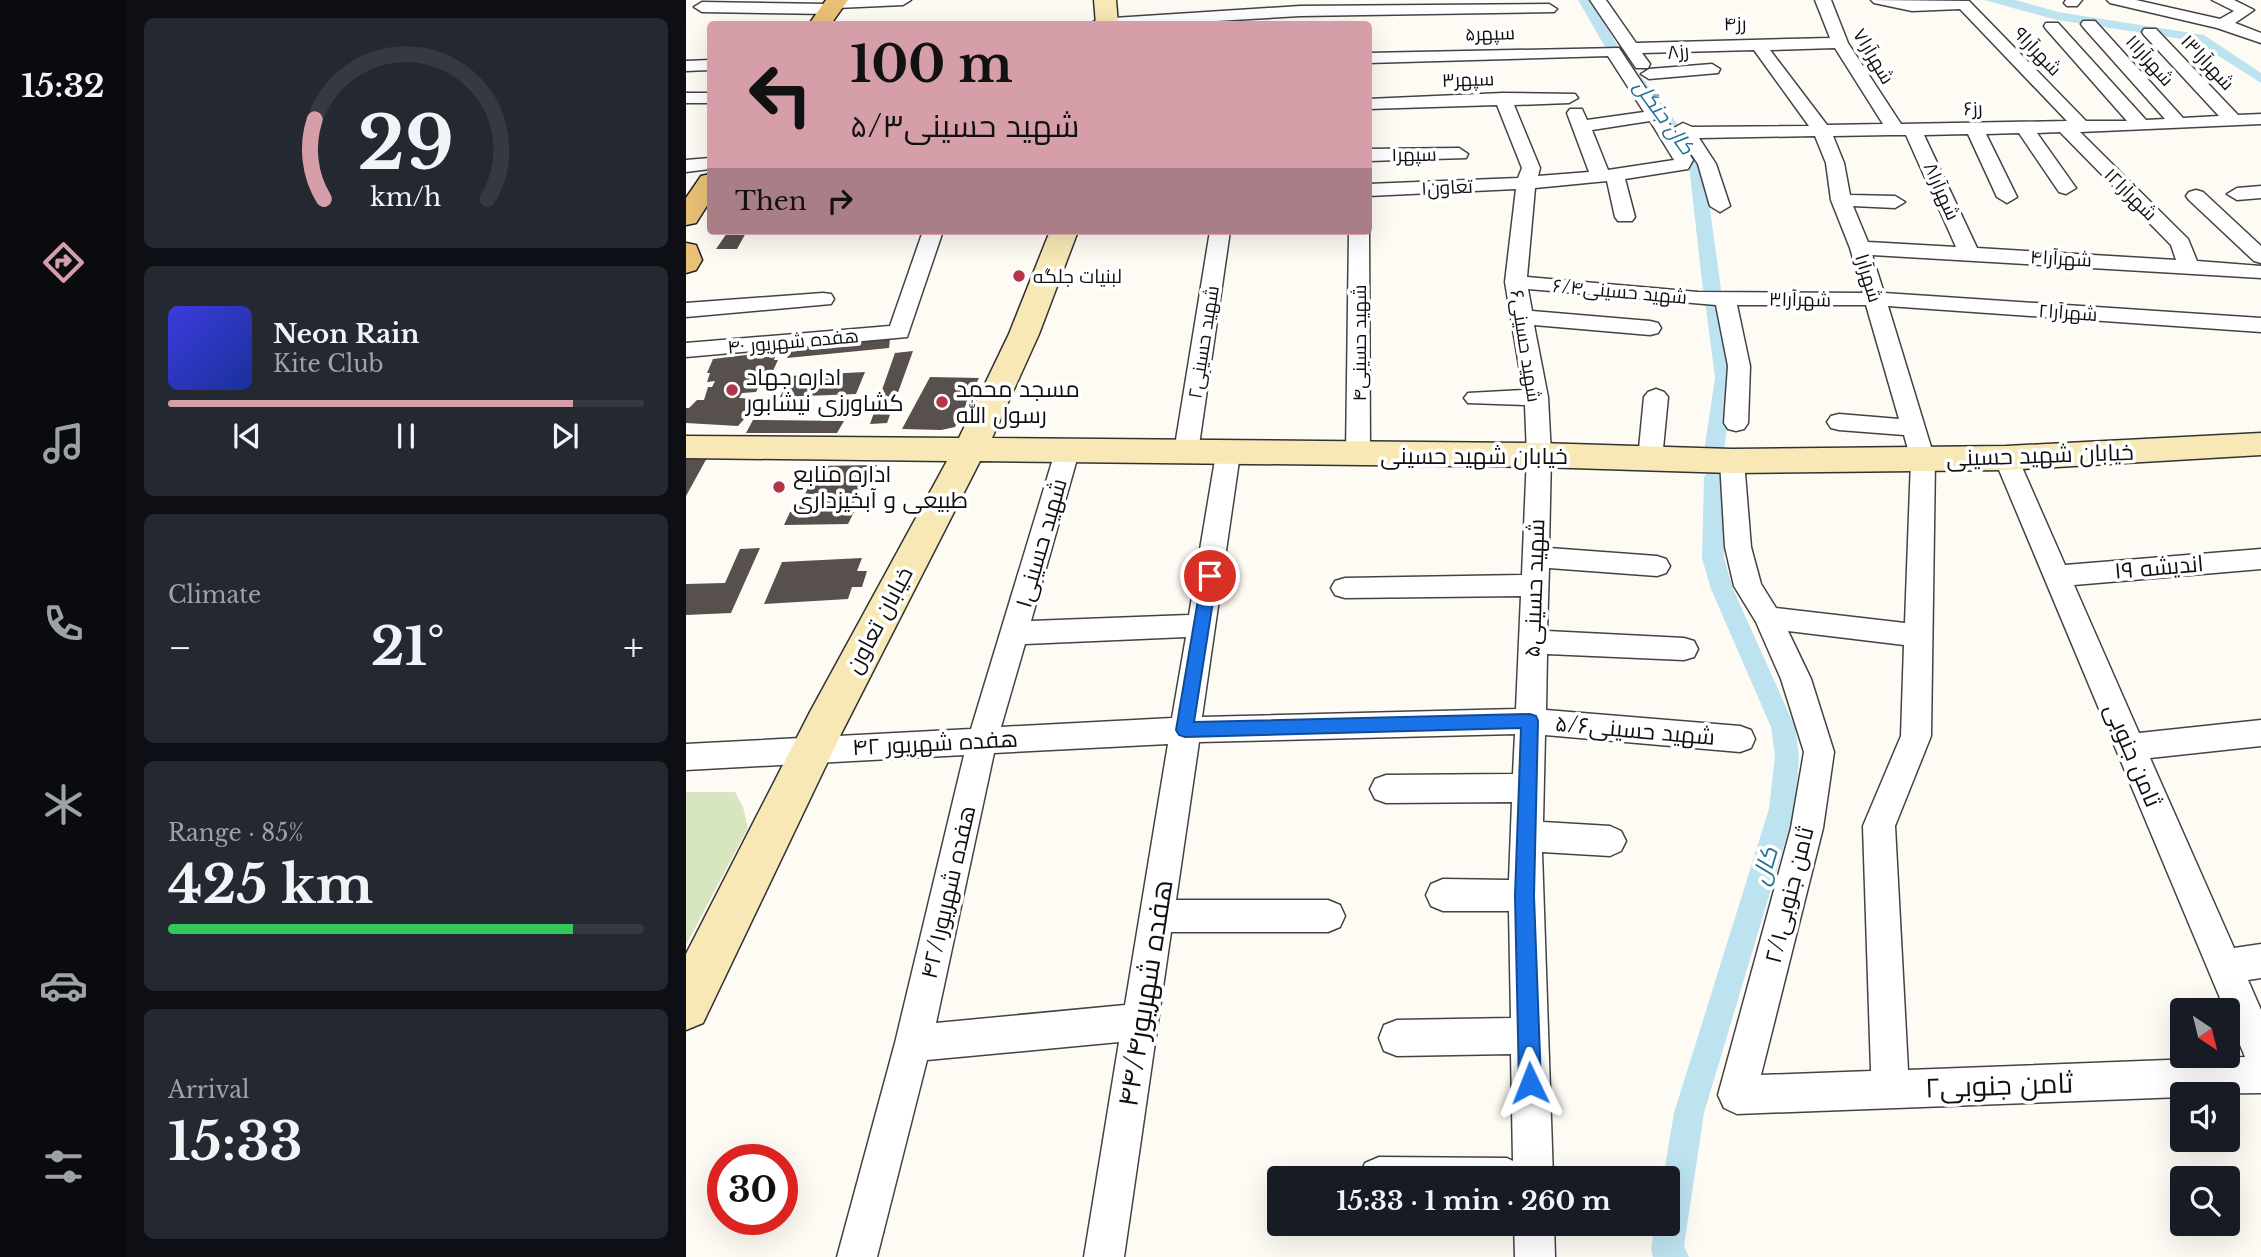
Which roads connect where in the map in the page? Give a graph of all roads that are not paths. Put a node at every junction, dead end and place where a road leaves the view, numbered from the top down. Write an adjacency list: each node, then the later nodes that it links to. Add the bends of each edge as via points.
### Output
1 (902, 0): 13 (street)
2 (1105, 0): 18 (main road)
3 (1178, 0): 17 (street)
4 (1598, 0): 27 (street)
5 (1823, 0): 25 (street, شهرآرا۷)
6 (1879, 0): 43 (street, شهرآرا۹, via 1912,6 1964,4)
7 (2115, 0): 21 (street)
8 (2220, 0): 11 (street)
9 (705, 3): 13 (street); 16 (street)
10 (1443, 5): 14 (street); 15 (street)
11 (2253, 6): 21 (street)
12 (1228, 8): 15 (street); 17 (street)
13 (830, 9)
14 (1549, 9)
15 (1300, 12)
16 (689, 17)
17 (1179, 19): 19 (street)
18 (1107, 21)
19 (1150, 21)
20 (2089, 24): 42 (street, شهرآرا۱۱)
21 (2222, 24): 24 (street)
22 (2052, 26): 48 (street)
23 (2150, 32): 41 (street, شهرآرا۱۳)
24 (2261, 38)
25 (1840, 43): 26 (street, رز۴); 47 (street, شهرآرا۷)
26 (1758, 44): 27 (street, رز۴, via 1675,39); 46 (street, شهرآرا)
27 (1631, 48): 32 (street)
28 (1372, 58): 39 (street, سپهر۵, via 1612,51)
29 (707, 65): 30 (street)
30 (686, 66)
31 (1712, 69): 32 (street, رز۸)
32 (1652, 80): 33 (street); 49 (street)
33 (1701, 83)
34 (686, 98): 35 (street)
35 (707, 98)
36 (1503, 98): 37 (street, سپهر۳); 38 (street, سپهر۳); 55 (street, شهید حسینی۶, via 1531,168)
37 (1372, 104)
38 (1575, 112): 39 (street, سپهر۳); 54 (street)
39 (1657, 116): 54 (street, via 1684,160 1681,165)
40 (2261, 119): 41 (street, رز۶)
41 (2235, 122): 42 (street, رز۶)
42 (2179, 124): 48 (street, رز۶)
43 (2073, 126): 44 (street, رز۶); 48 (street, رز۶); 77 (street, شهرآرا۱۲, via 2181,243)
44 (2024, 127): 45 (street, رز۶); 57 (street)
45 (1975, 129): 47 (street, رز۶); 62 (street)
46 (1821, 130): 47 (street, رز۶); 49 (street, رز۶); 63 (street, شهرآرا, via 1835,163)
47 (1905, 131): 74 (street, شهرآرا۸)
48 (2137, 131)
49 (1686, 133): 65 (street, via 1707,164)
50 (1459, 154): 51 (street, سپهر۱)
51 (1372, 155)
52 (707, 164): 53 (street)
53 (686, 166)
54 (1608, 176): 55 (street); 67 (street)
55 (1527, 183): 58 (street, تعاون۱); 79 (street, شهید حسینی۶)
56 (707, 188): 66 (main road)
57 (2066, 188)
58 (1372, 190)
59 (2261, 192): 60 (street)
60 (2237, 194)
61 (2196, 196): 75 (street)
62 (2007, 197)
63 (1842, 200): 64 (street); 72 (street, شهرآرا)
64 (1895, 202)
65 (1720, 206)
66 (697, 208)
67 (1625, 217)
68 (932, 235): 87 (street, هفده شهریور ۴۰, via 899,332)
69 (1063, 235): 96 (main road, خیابان تعاون, via 1046,285)
70 (1219, 235): 98 (street, شهید حسینی۲)
71 (1359, 235): 100 (street, شهید حسینی۴)
72 (1860, 248): 74 (street, شهرآرا۴); 82 (street, شهرآرا)
73 (686, 251): 76 (main road)
74 (1969, 253): 77 (street, شهرآرا۴)
75 (2261, 257)
76 (686, 264)
77 (2188, 267): 78 (street, شهرآرا۴)
78 (2261, 272)
79 (1516, 282): 80 (street, شهید حسینی۶/۴); 84 (street, شهید حسینی۶)
80 (1725, 298): 82 (street, شهرآرا۳); 92 (street, via 1740,366)
81 (823, 299): 83 (street)
82 (1875, 299): 85 (street, شهرآرا۲); 93 (street, شهرآرا)
83 (686, 310)
84 (1521, 317): 86 (street); 88 (street, شهید حسینی۶)
85 (2261, 325)
86 (1650, 328)
87 (686, 350)
88 (1536, 397): 90 (street); 101 (street, شهید حسینی۶)
89 (1656, 397): 103 (street)
90 (1476, 398)
91 (1839, 422): 93 (street)
92 (1735, 423)
93 (1912, 428): 104 (street, شهرآرا)
94 (2261, 444): 102 (main road, خیابان شهید حسینی)
95 (686, 447): 96 (main road, خیابان شهید حسینی)
96 (970, 448): 97 (main road, خیابان شهید حسینی); 124 (main road, خیابان تعاون)
97 (1067, 452): 98 (main road, خیابان شهید حسینی); 114 (street, شهید حسینی۱)
98 (1186, 452): 99 (main road, خیابان شهید حسینی)
99 (1228, 454): 100 (main road, خیابان شهید حسینی); 113 (street, هفده شهریور۴۴/۴)
100 (1358, 455): 101 (main road, خیابان شهید حسینی)
101 (1539, 455): 103 (main road, خیابان شهید حسینی); 106 (street, شهید حسینی۵)
102 (2006, 458): 104 (main road, خیابان شهید حسینی); 109 (street, ثامن جنوبی)
103 (1650, 459): 105 (main road, خیابان شهید حسینی)
104 (1923, 460): 105 (main road, خیابان شهید حسینی); 115 (street)
105 (1732, 461): 112 (street, ثامن جنوبی۲/۱, via 1738,547 1748,586)
106 (1535, 557): 108 (street); 110 (street, شهید حسینی۵)
107 (2261, 559): 109 (street, اندیشه ۱۹)
108 (1657, 566)
109 (2057, 576): 123 (street, ثامن جنوبی)
110 (1534, 585): 111 (street); 116 (street, شهید حسینی۵)
111 (1345, 588)
112 (1768, 618): 115 (street); 144 (street, ثامن جنوبی۲/۱, via 1796,679 1819,752 1807,828)
113 (1202, 625): 114 (street); 119 (street, هفده شهریور۴۴/۴)
114 (1014, 633): 122 (street, شهید حسینی۱)
115 (1918, 636): 143 (street, via 1916,736 1879,826)
116 (1532, 642): 117 (street); 118 (street, شهید حسینی۵)
117 (1684, 649)
118 (1530, 721): 119 (street, شهید حسینی۵/۶); 121 (street, شهید حسینی۵/۶); 126 (street, شهید حسینی۵)
119 (1185, 730): 122 (street, هفده شهریور ۴۲); 132 (street, هفده شهریور۴۴/۴)
120 (2261, 733): 123 (street)
121 (1740, 739)
122 (982, 741): 124 (street, هفده شهریور ۴۲); 140 (street, هفده شهریور۴۲/۱)
123 (2130, 747): 135 (street, ثامن جنوبی)
124 (810, 750): 125 (street, هفده شهریور ۴۲); 136 (main road, خیابان تعاون)
125 (686, 757)
126 (1527, 788): 127 (street); 128 (street, شهید حسینی۵)
127 (1386, 789)
128 (1526, 836): 129 (street); 131 (street, شهید حسینی۵)
129 (1610, 841)
130 (1443, 895): 131 (street)
131 (1525, 896): 138 (street, شهید حسینی۵)
132 (1157, 916): 133 (street); 137 (street, هفده شهریور۴۴/۴)
133 (1328, 916)
134 (2261, 961): 135 (street)
135 (2224, 965): 141 (street, ثامن جنوبی)
136 (686, 1006)
137 (1140, 1022): 140 (street); 148 (street, هفده شهریور۴۴/۴)
138 (1529, 1036): 139 (street); 145 (street, شهید حسینی۵)
139 (1397, 1038)
140 (913, 1043): 147 (street, هفده شهریور۴۲/۱)
141 (2261, 1052)
142 (2261, 1075): 143 (street, ثامن جنوبی۲)
143 (1890, 1089): 144 (street, ثامن جنوبی۲)
144 (1737, 1095)
145 (1533, 1166)
146 (1534, 1236): 149 (street)
147 (858, 1257)
148 (1104, 1257)
149 (1535, 1257)

